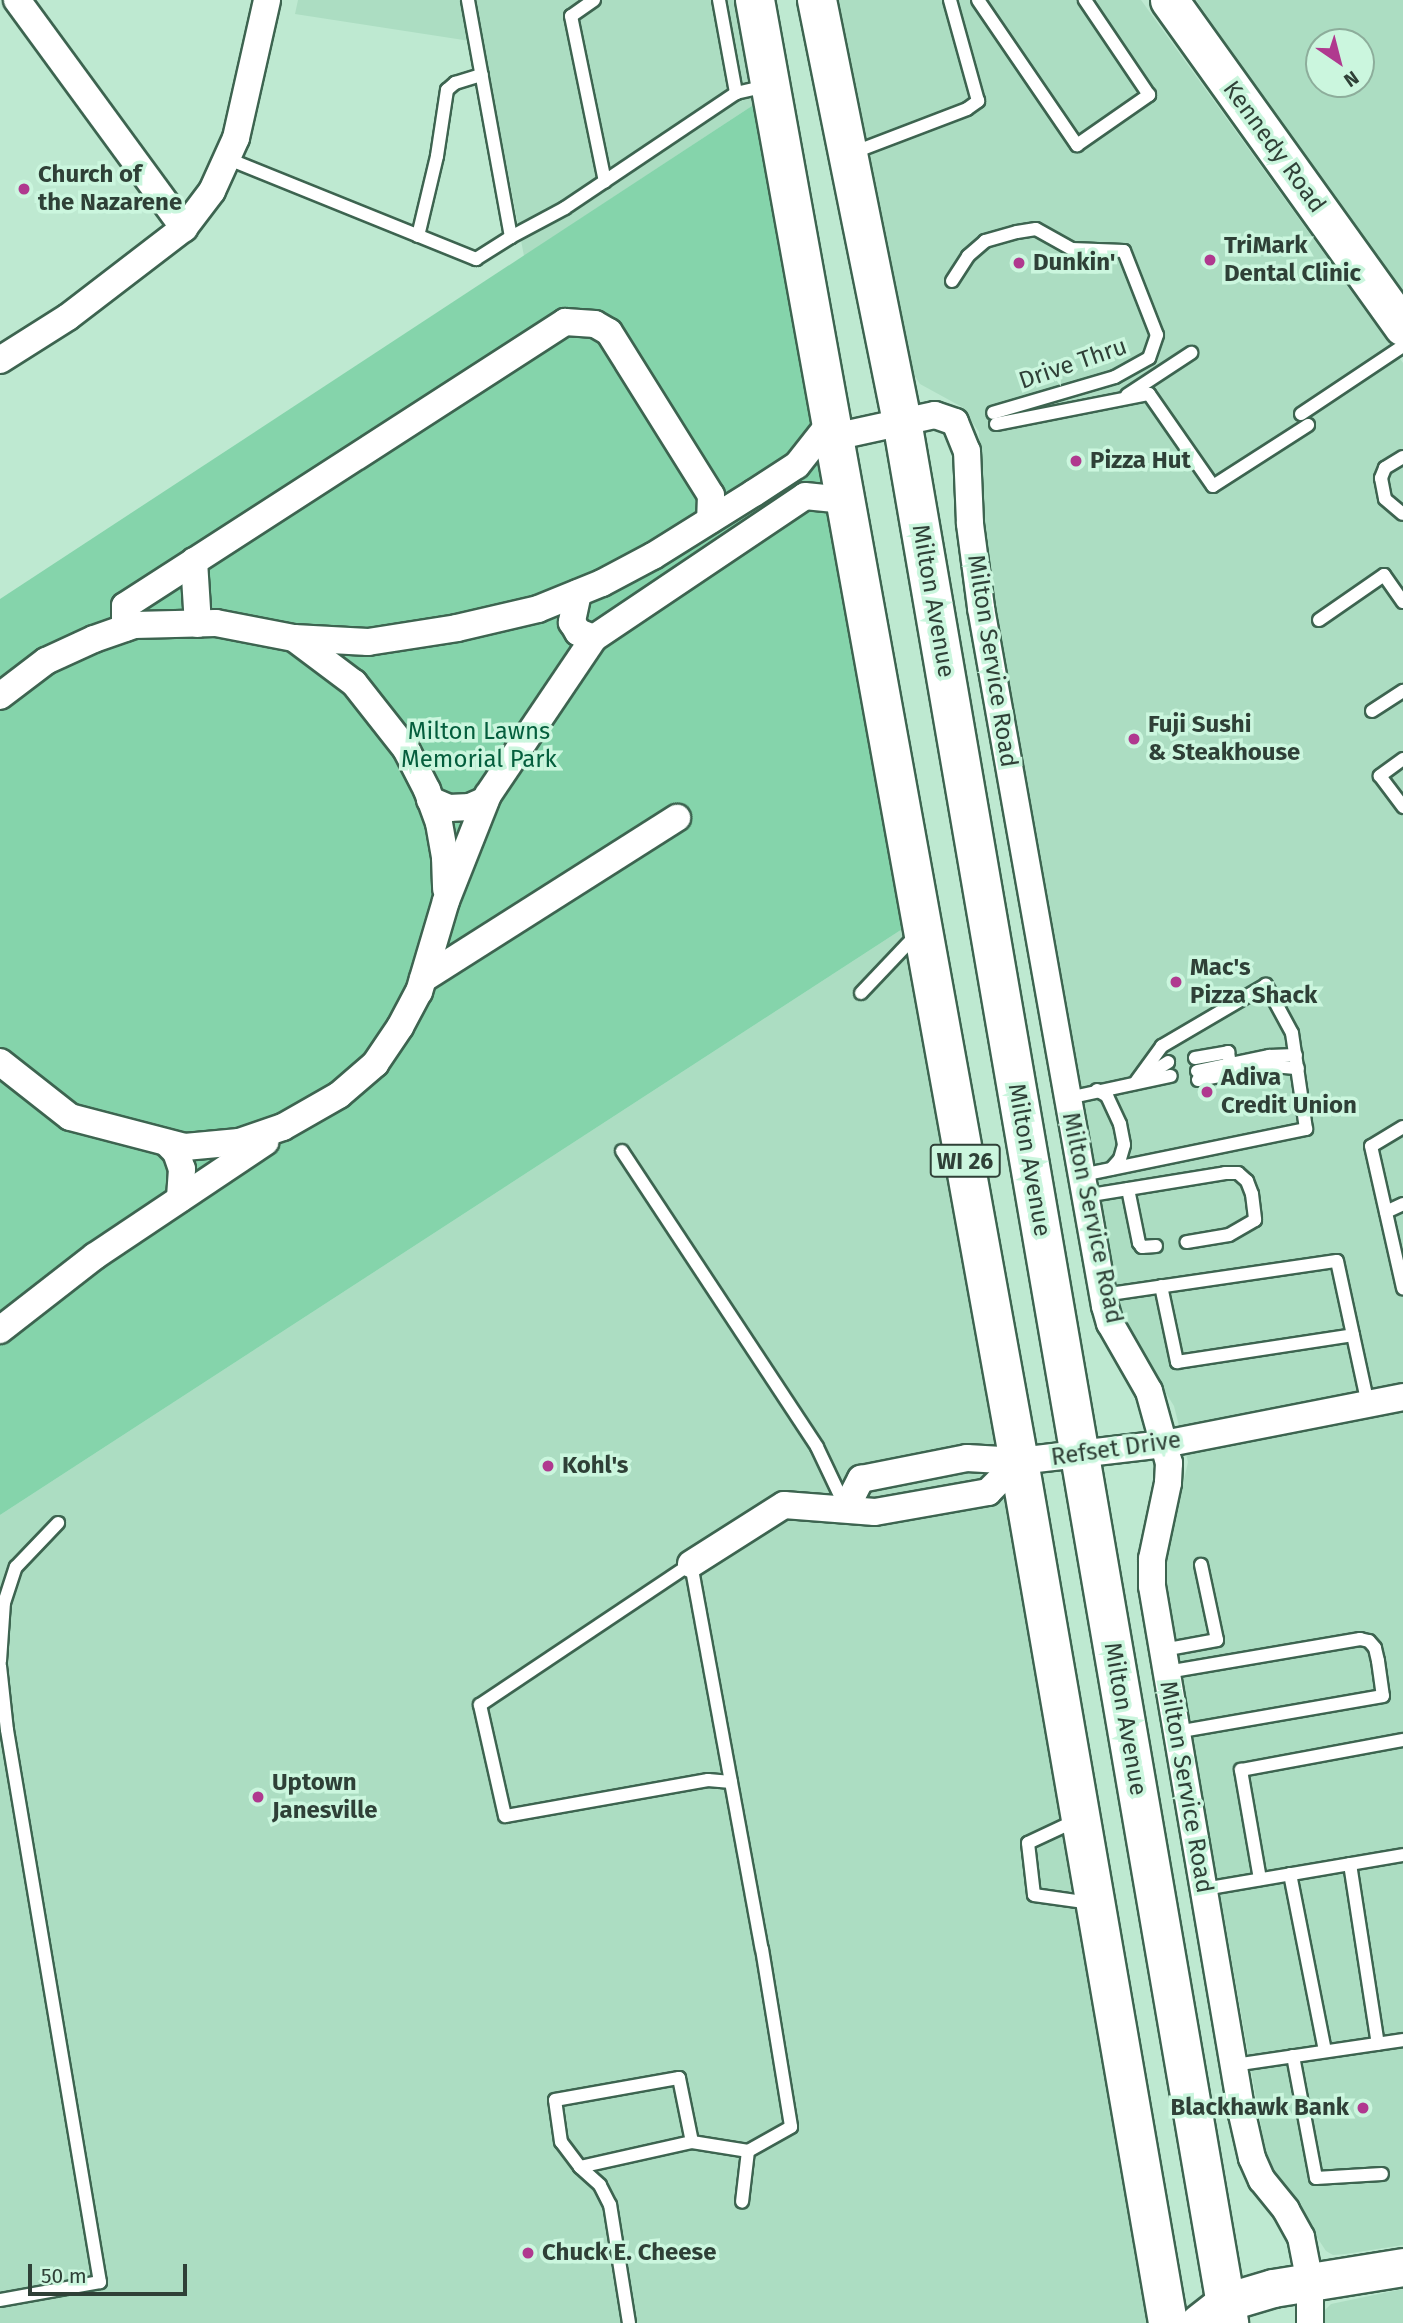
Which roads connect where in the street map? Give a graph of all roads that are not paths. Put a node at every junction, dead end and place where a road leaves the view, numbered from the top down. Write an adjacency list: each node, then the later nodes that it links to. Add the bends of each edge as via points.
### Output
1 (17, 0): 17 (street)
2 (267, 0): 15 (street, via 236,138)
3 (468, 0): 12 (lane)
4 (594, 0): 16 (lane, via 571,16)
5 (719, 0): 13 (lane)
6 (755, 0): 13 (main road, WI 26)
7 (817, 0): 14 (main road, Milton Avenue / WI 26)
8 (950, 0): 14 (lane, via 978,101 967,110)
9 (978, 0): 10 (lane, via 1077,145 1149,95)
10 (1085, 0)
11 (1169, 0): 21 (street, Kennedy Road)
12 (482, 75): 18 (lane, via 447,90); 19 (lane)
13 (753, 89): 16 (lane); 27 (main road, WI 26)
14 (848, 155): 26 (main road, Milton Avenue / WI 26)
15 (226, 158): 17 (street, via 212,191); 18 (lane)
16 (605, 182): 19 (lane)
17 (184, 228): 24 (street, via 68,317)
18 (418, 236): 19 (lane, via 476,259)
19 (511, 237)
20 (952, 281): 25 (lane, Drive Thru, via 968,256 985,241 1017,232 1036,229 1072,249 1125,251 1157,335 1149,358 1115,377 994,418)
21 (1403, 327)
22 (1403, 346): 25 (lane, via 1213,486 1149,394)
23 (1191, 353): 25 (lane)
24 (0, 359)
25 (1120, 399)
26 (902, 421): 27 (street, Milton Service Road); 58 (street, Milton Service Road, via 945,416 958,427 967,451 981,608); 79 (main road, Milton Avenue / WI 26)
27 (833, 430): 29 (main road, WI 26); 30 (street, via 797,465 754,493)
28 (1403, 457): 31 (lane, via 1385,468 1381,478 1385,499)
29 (845, 500): 39 (street, via 805,496); 49 (main road, WI 26)
30 (711, 507): 32 (street, via 609,332 595,324 565,322); 33 (street, via 653,556)
31 (1403, 514)
32 (194, 562): 36 (street); 37 (street, via 125,606)
33 (578, 593): 38 (street, via 538,609 444,630 368,642); 39 (street, via 572,622 578,632)
34 (1401, 593): 35 (lane, via 1384,575)
35 (1318, 620)
36 (198, 624): 37 (street); 38 (street, via 216,623)
37 (125, 628): 41 (street, via 46,661)
38 (294, 638): 44 (street, via 354,682 406,749)
39 (594, 638): 45 (street)
40 (1403, 691): 42 (lane)
41 (0, 696)
42 (1372, 712)
43 (1403, 759): 46 (lane, via 1380,776)
44 (430, 800): 45 (street, via 449,808); 48 (street, via 445,857)
45 (486, 800): 48 (street)
46 (1403, 807)
47 (677, 818): 50 (street)
48 (446, 901): 50 (street)
49 (923, 928): 51 (lane); 80 (main road, WI 26)
50 (423, 979): 59 (street, via 375,1065 339,1095)
51 (861, 993)
52 (0, 1062): 61 (street, via 70,1117)
53 (1168, 1062): 56 (lane)
54 (1297, 1062): 54 (lane, via 1273,1066 1197,1070 1269,1056); 56 (lane, via 1292,1034 1266,985 1162,1046); 63 (lane, via 1306,1129)
55 (1172, 1081): 56 (lane)
56 (1135, 1083): 57 (lane)
57 (1097, 1090): 58 (lane); 63 (lane, via 1107,1096 1121,1124 1124,1145)
58 (1068, 1098): 64 (street, Milton Service Road)
59 (307, 1113): 61 (street, via 239,1142 185,1147); 66 (street)
60 (1403, 1127): 68 (lane, via 1371,1146)
61 (167, 1143): 66 (street, via 182,1169)
62 (622, 1151): 81 (lane, via 817,1447)
63 (1111, 1169): 64 (lane)
64 (1084, 1185): 65 (lane); 73 (street, Milton Service Road)
65 (1128, 1189): 69 (lane, via 1238,1173 1252,1194 1255,1220 1229,1235); 70 (lane, via 1139,1243)
66 (180, 1199): 74 (street, via 95,1256)
67 (1403, 1204): 68 (lane)
68 (1386, 1212): 72 (lane)
69 (1188, 1241)
70 (1156, 1246)
71 (1161, 1286): 73 (lane); 75 (lane, via 1337,1261); 75 (lane, via 1177,1362)
72 (1403, 1288)
73 (1103, 1295): 78 (street, Milton Service Road, via 1110,1323 1150,1391)
74 (0, 1330)
75 (1353, 1335): 77 (lane)
76 (1403, 1397): 77 (street, Refset Drive)
77 (1368, 1404): 78 (street, Refset Drive)
78 (1164, 1444): 79 (street, Refset Drive); 85 (street, Milton Service Road, via 1168,1483 1152,1559 1152,1586)
79 (1080, 1454): 80 (street, Refset Drive); 110 (main road, Milton Avenue / WI 26)
80 (1019, 1461): 81 (street, via 988,1492 875,1512); 81 (street, Refset Drive, via 967,1458 861,1479); 90 (main road, WI 26)
81 (846, 1508): 83 (street, via 784,1505)
82 (58, 1523): 86 (lane, via 16,1567 4,1603)
83 (691, 1564): 89 (lane); 89 (lane, via 480,1706 505,1816 708,1780)
84 (1201, 1566): 85 (lane, via 1217,1640)
85 (1165, 1661): 87 (street, Milton Service Road); 87 (lane, via 1360,1639 1369,1641 1378,1661 1383,1696)
86 (0, 1664): 109 (lane, via 7,1730 100,2282)
87 (1177, 1732): 95 (street, Milton Service Road)
88 (1403, 1740): 94 (lane, via 1241,1770)
89 (731, 1782): 103 (lane, via 792,2126)
90 (1080, 1818): 96 (main road, WI 26); 96 (lane, via 1028,1843 1034,1895)
91 (1403, 1855): 92 (lane)
92 (1350, 1864): 93 (lane); 98 (lane)
93 (1290, 1874): 94 (lane); 99 (lane)
94 (1260, 1879): 95 (lane)
95 (1204, 1889): 101 (street, Milton Service Road)
96 (1095, 1903): 112 (main road, WI 26)
97 (1403, 2040): 98 (lane)
98 (1378, 2044): 99 (lane)
99 (1325, 2051): 100 (lane)
100 (1293, 2056): 101 (lane); 105 (lane, via 1316,2178)
101 (1234, 2065): 108 (street, Milton Service Road, via 1252,2158 1301,2237)
102 (692, 2141): 103 (lane); 104 (lane); 104 (lane, via 679,2078 555,2100 561,2142)
103 (748, 2151): 106 (lane)
104 (580, 2167): 111 (lane, via 600,2185 610,2205)
105 (1382, 2174)
106 (743, 2202)
107 (1403, 2267): 108 (street)
108 (1310, 2283): 110 (street, via 1272,2288); 113 (street, Milton Service Road)
109 (0, 2300)
110 (1218, 2316)
111 (629, 2323)
112 (1168, 2323)
113 (1310, 2323)

